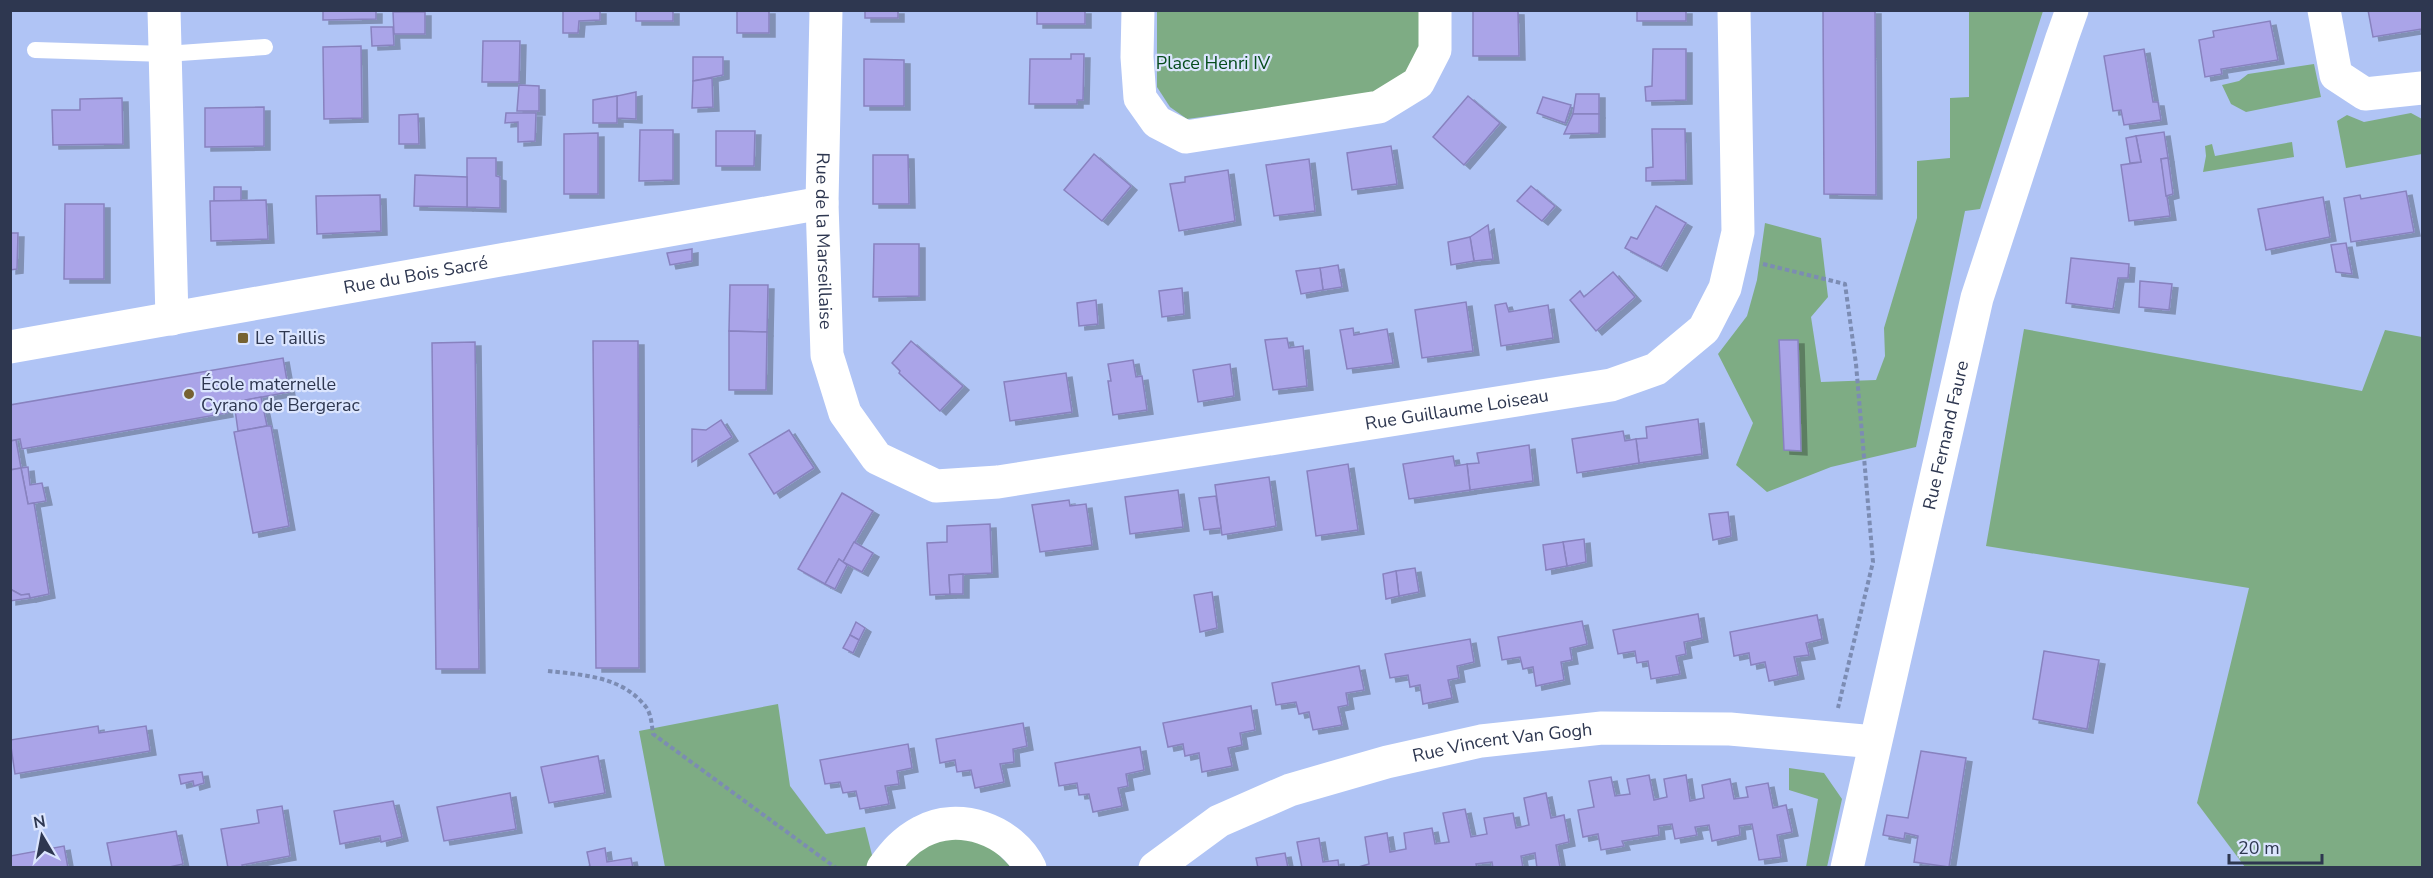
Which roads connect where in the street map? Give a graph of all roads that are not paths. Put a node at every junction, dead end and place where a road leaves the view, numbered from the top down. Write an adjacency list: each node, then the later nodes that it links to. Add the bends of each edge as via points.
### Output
1 (164, 10): 10 (street)
2 (826, 10): 12 (street, Rue de la Marseillaise)
3 (1137, 10): 4 (street, via 1140,99 1157,122 1186,137 1379,107 1418,83 1435,50)
4 (1435, 10)
5 (1734, 10): 15 (street, Rue Guillaume Loiseau, via 1738,232 1725,288 1704,329 1656,369 1611,385 998,482 936,486)
6 (2072, 10): 16 (street, Rue Fernand Faure, via 1977,298)
7 (2324, 10): 11 (street, via 2336,75 2365,94)
8 (265, 47): 10 (lane)
9 (35, 50): 10 (lane)
10 (166, 54): 13 (street)
11 (2420, 90)
12 (822, 203): 13 (street, Rue du Bois Sacré); 15 (street, Rue de la Marseillaise, via 827,355 845,413)
13 (172, 319): 14 (street, Rue du Bois Sacré)
14 (10, 346)
15 (877, 458)
16 (1875, 742): 19 (street, Rue Vincent Van Gogh, via 1730,729 1602,728 1481,741 1387,762 1290,790 1219,821); 20 (street, Rue Fernand Faure)
17 (883, 867): 18 (street, via 898,847 922,831 951,824 979,826 1005,838)
18 (1030, 867)
19 (1155, 867)
20 (1847, 867)

